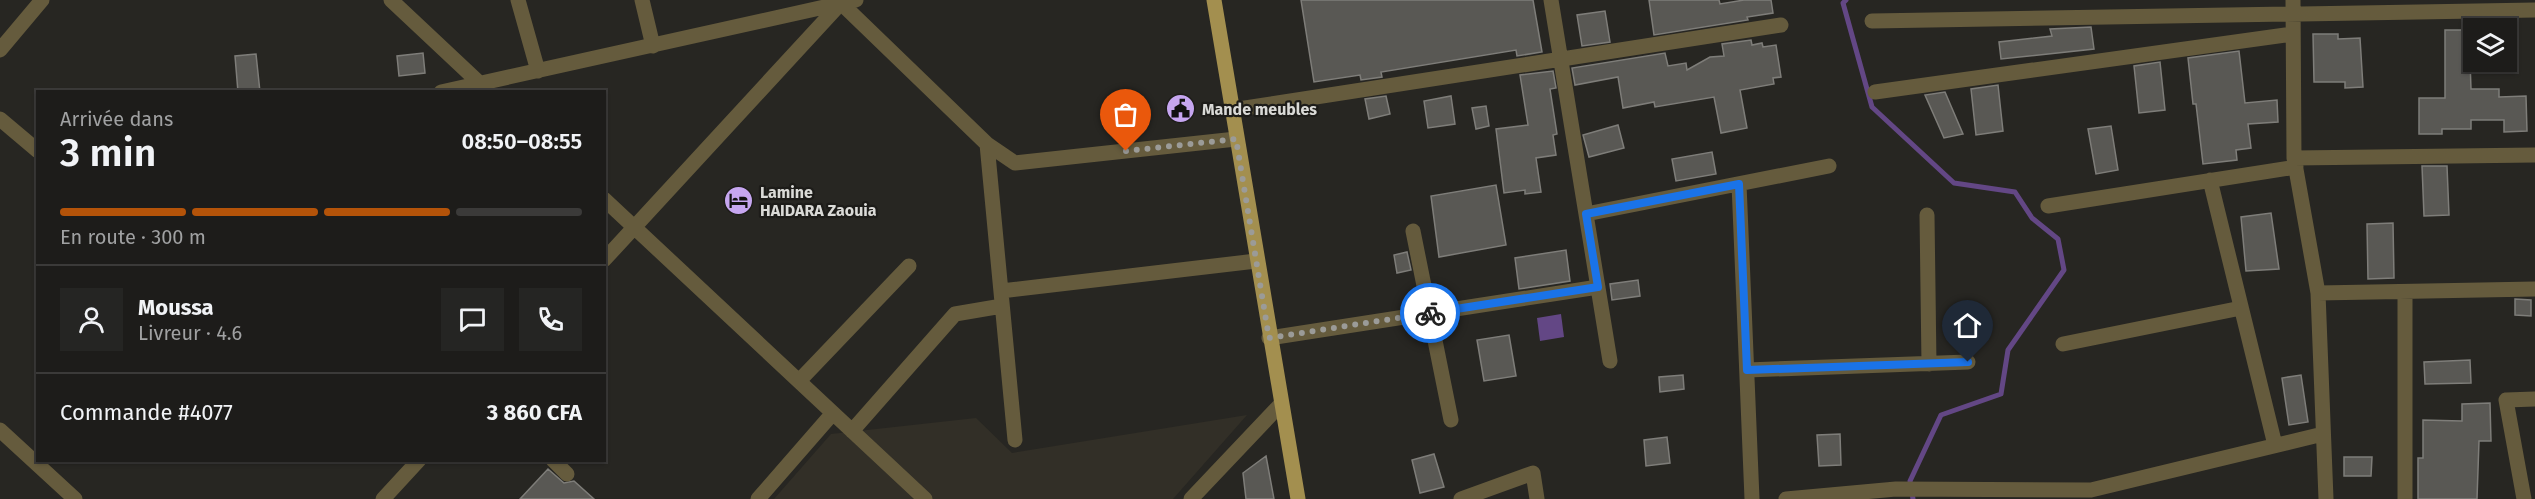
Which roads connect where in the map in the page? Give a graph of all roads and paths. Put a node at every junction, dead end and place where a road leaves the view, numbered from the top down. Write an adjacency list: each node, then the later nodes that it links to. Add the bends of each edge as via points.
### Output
1 (42, 0): 17 (street)
2 (391, 0): 20 (street)
3 (518, 0): 19 (street)
4 (642, 0): 16 (street)
5 (1214, 0): 23 (main road)
6 (1551, 0): 18 (street)
7 (2160, 0): 12 (street)
8 (849, 2): 9 (street); 26 (street); 37 (street)
9 (788, 7): 16 (street)
10 (2293, 7): 11 (street); 12 (street); 15 (street)
11 (2535, 10)
12 (2160, 16): 13 (street)
13 (1872, 21)
14 (1781, 25): 18 (street)
15 (2293, 34): 22 (street); 29 (street)
16 (652, 45): 19 (street)
17 (0, 50)
18 (1561, 59): 23 (street); 35 (street)
19 (538, 71): 20 (street)
20 (484, 87): 21 (street)
21 (458, 90)
22 (1875, 92)
23 (1232, 110): 25 (main road)
24 (0, 119): 27 (street)
25 (1236, 139): 26 (street, via 1015,163); 40 (main road)
26 (987, 144): 46 (street)
27 (36, 149)
28 (2535, 155): 29 (street)
29 (2295, 162): 31 (street); 45 (street)
30 (1829, 166): 32 (street)
31 (2210, 180): 34 (street); 47 (street)
32 (1739, 184): 35 (street); 54 (street)
33 (606, 201): 37 (street)
34 (2048, 206)
35 (1586, 214): 42 (street)
36 (1927, 215): 53 (street)
37 (634, 227): 39 (street); 55 (street)
38 (1413, 231): 48 (street)
39 (606, 258)
40 (1256, 261): 46 (street); 49 (main road)
41 (909, 266): 55 (street)
42 (1598, 287): 48 (street); 51 (street)
43 (2535, 289): 44 (street)
44 (2405, 292): 45 (street); 80 (street)
45 (2318, 293): 62 (street)
46 (1001, 298): 61 (street, via 955,314); 63 (street)
47 (2241, 308): 50 (street); 64 (street)
48 (1429, 313): 49 (street); 59 (street)
49 (1269, 338): 57 (main road)
50 (2063, 344)
51 (1610, 361)
52 (1968, 362): 53 (street)
53 (1929, 364): 54 (street)
54 (1747, 370): 77 (street)
55 (799, 381): 58 (street)
56 (2535, 399): 81 (street, via 2506,400)
57 (1281, 404): 73 (street); 74 (main road)
58 (833, 413): 61 (street); 71 (street)
59 (1451, 420)
60 (0, 430): 70 (street)
61 (852, 431): 72 (street)
62 (2323, 434): 64 (street); 79 (street)
63 (1015, 440)
64 (2275, 445): 68 (street)
65 (418, 462): 69 (street)
66 (555, 462): 67 (street)
67 (567, 474)
68 (2091, 494): 78 (street, via 1896,489)
69 (393, 496)
70 (75, 499)
71 (758, 499)
72 (926, 499)
73 (1191, 499)
74 (1298, 499)
75 (1461, 499): 76 (street, via 1533,473)
76 (1538, 499)
77 (1752, 499)
78 (1786, 499)
79 (2326, 499)
80 (2405, 499)
81 (2524, 499)

